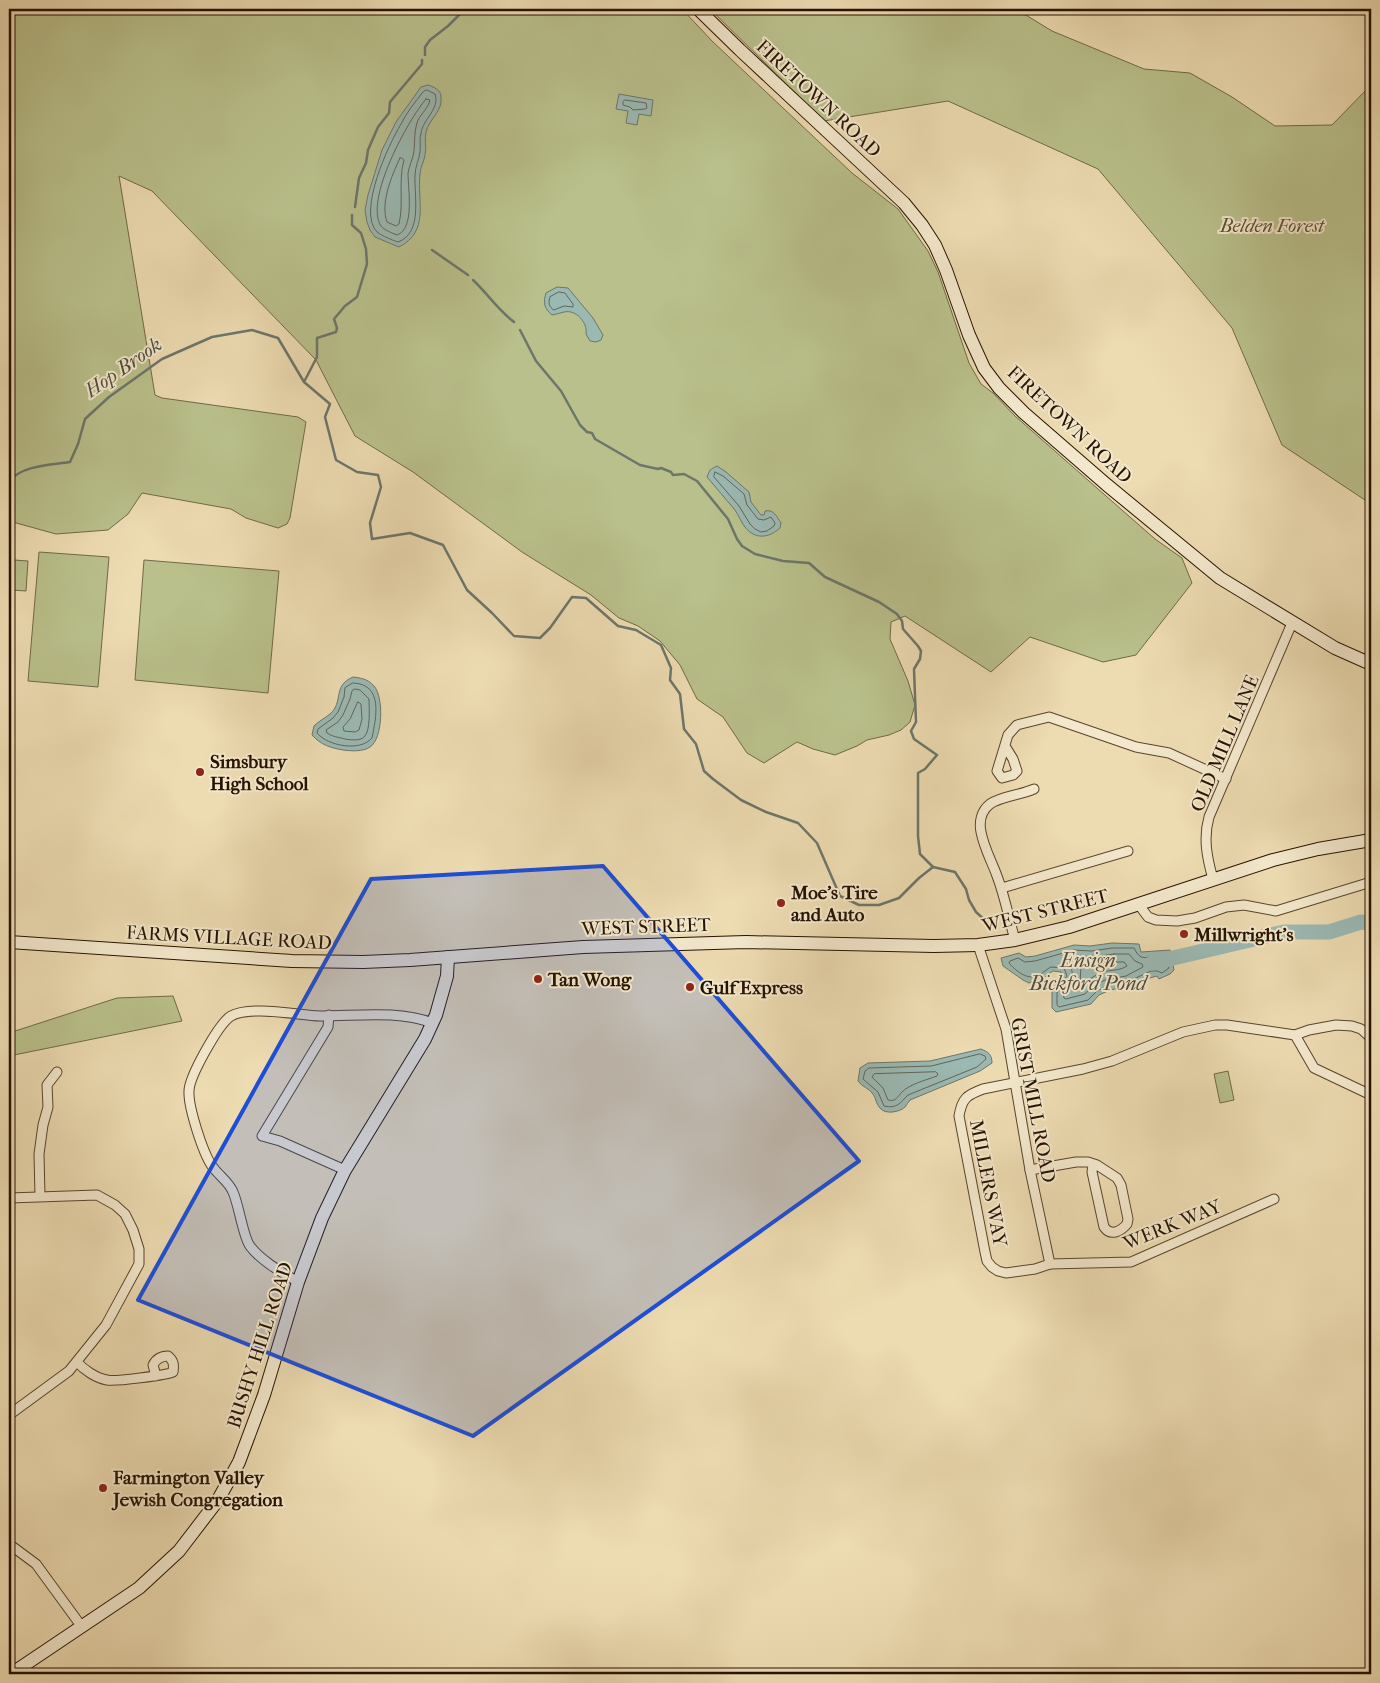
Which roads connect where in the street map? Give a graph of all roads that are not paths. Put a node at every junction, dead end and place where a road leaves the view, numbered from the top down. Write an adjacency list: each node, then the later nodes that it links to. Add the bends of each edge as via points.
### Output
1 (698, 9): 2 (main road, FIRETOWN ROAD, via 910,210 935,245 969,336 984,368 999,388 1202,565)
2 (1292, 623): 3 (main road, FIRETOWN ROAD); 5 (street, OLD MILL LANE)
3 (1371, 664)
4 (1005, 746): 5 (street, via 1008,734 1017,725 1049,717 1136,747 1169,753)
5 (1226, 779): 9 (street, OLD MILL LANE, via 1205,830)
6 (1034, 789): 11 (street, via 991,804 981,817 985,846)
7 (1371, 840): 9 (main road, WEST STREET, via 1274,860)
8 (1128, 851): 11 (street)
9 (1213, 879): 12 (main road, WEST STREET)
10 (1371, 882): 12 (street, via 1276,911 1244,905 1177,921 1148,917)
11 (1002, 888): 13 (street)
12 (1139, 905): 13 (main road, WEST STREET)
13 (1015, 940): 15 (main road, WEST STREET)
14 (9, 942): 16 (main road, FARMS VILLAGE ROAD, via 292,961)
15 (978, 945): 16 (main road, WEST STREET, via 746,942 583,947); 22 (street, GRIST MILL ROAD, via 1006,1029)
16 (448, 957): 18 (main road, BUSHY HILL ROAD, via 447,976)
17 (328, 1016): 18 (street, via 383,1014); 25 (street, via 328,1027 262,1136); 31 (street, via 261,1011 229,1017 194,1072 189,1090 196,1128 211,1165 233,1191 249,1246 276,1270)
18 (433, 1023): 25 (main road, BUSHY HILL ROAD)
19 (1295, 1035): 20 (street, via 1344,1025 1361,1029); 22 (street, MILLERS WAY, via 1215,1025 1183,1032 1112,1061); 23 (street, via 1314,1068)
20 (1371, 1038)
21 (57, 1072): 27 (street, via 47,1086 48,1107 38,1154)
22 (1016, 1082): 26 (street, GRIST MILL ROAD); 30 (street, MILLERS WAY, via 971,1093 960,1107 984,1252 992,1267 1006,1273)
23 (1371, 1095)
24 (1093, 1164): 24 (street, via 1117,1178 1121,1185 1128,1219 1117,1232 1112,1233 1104,1227); 26 (street, via 1076,1162)
25 (345, 1170): 31 (main road, BUSHY HILL ROAD, via 322,1218)
26 (1030, 1170): 30 (street, GRIST MILL ROAD)
27 (40, 1196): 28 (street); 32 (street, via 97,1195 125,1214 139,1248 139,1264 106,1325)
28 (9, 1198)
29 (1274, 1199): 30 (street, WERK WAY, via 1131,1262)
30 (1050, 1264)
31 (298, 1282): 36 (main road, BUSHY HILL ROAD, via 264,1395 239,1462 218,1500 178,1551 139,1588)
32 (77, 1362): 33 (street, via 108,1381); 34 (street)
33 (156, 1376)
34 (9, 1415)
35 (9, 1544): 36 (street, via 36,1564)
36 (82, 1626): 37 (main road, BUSHY HILL ROAD)
37 (11, 1674)

